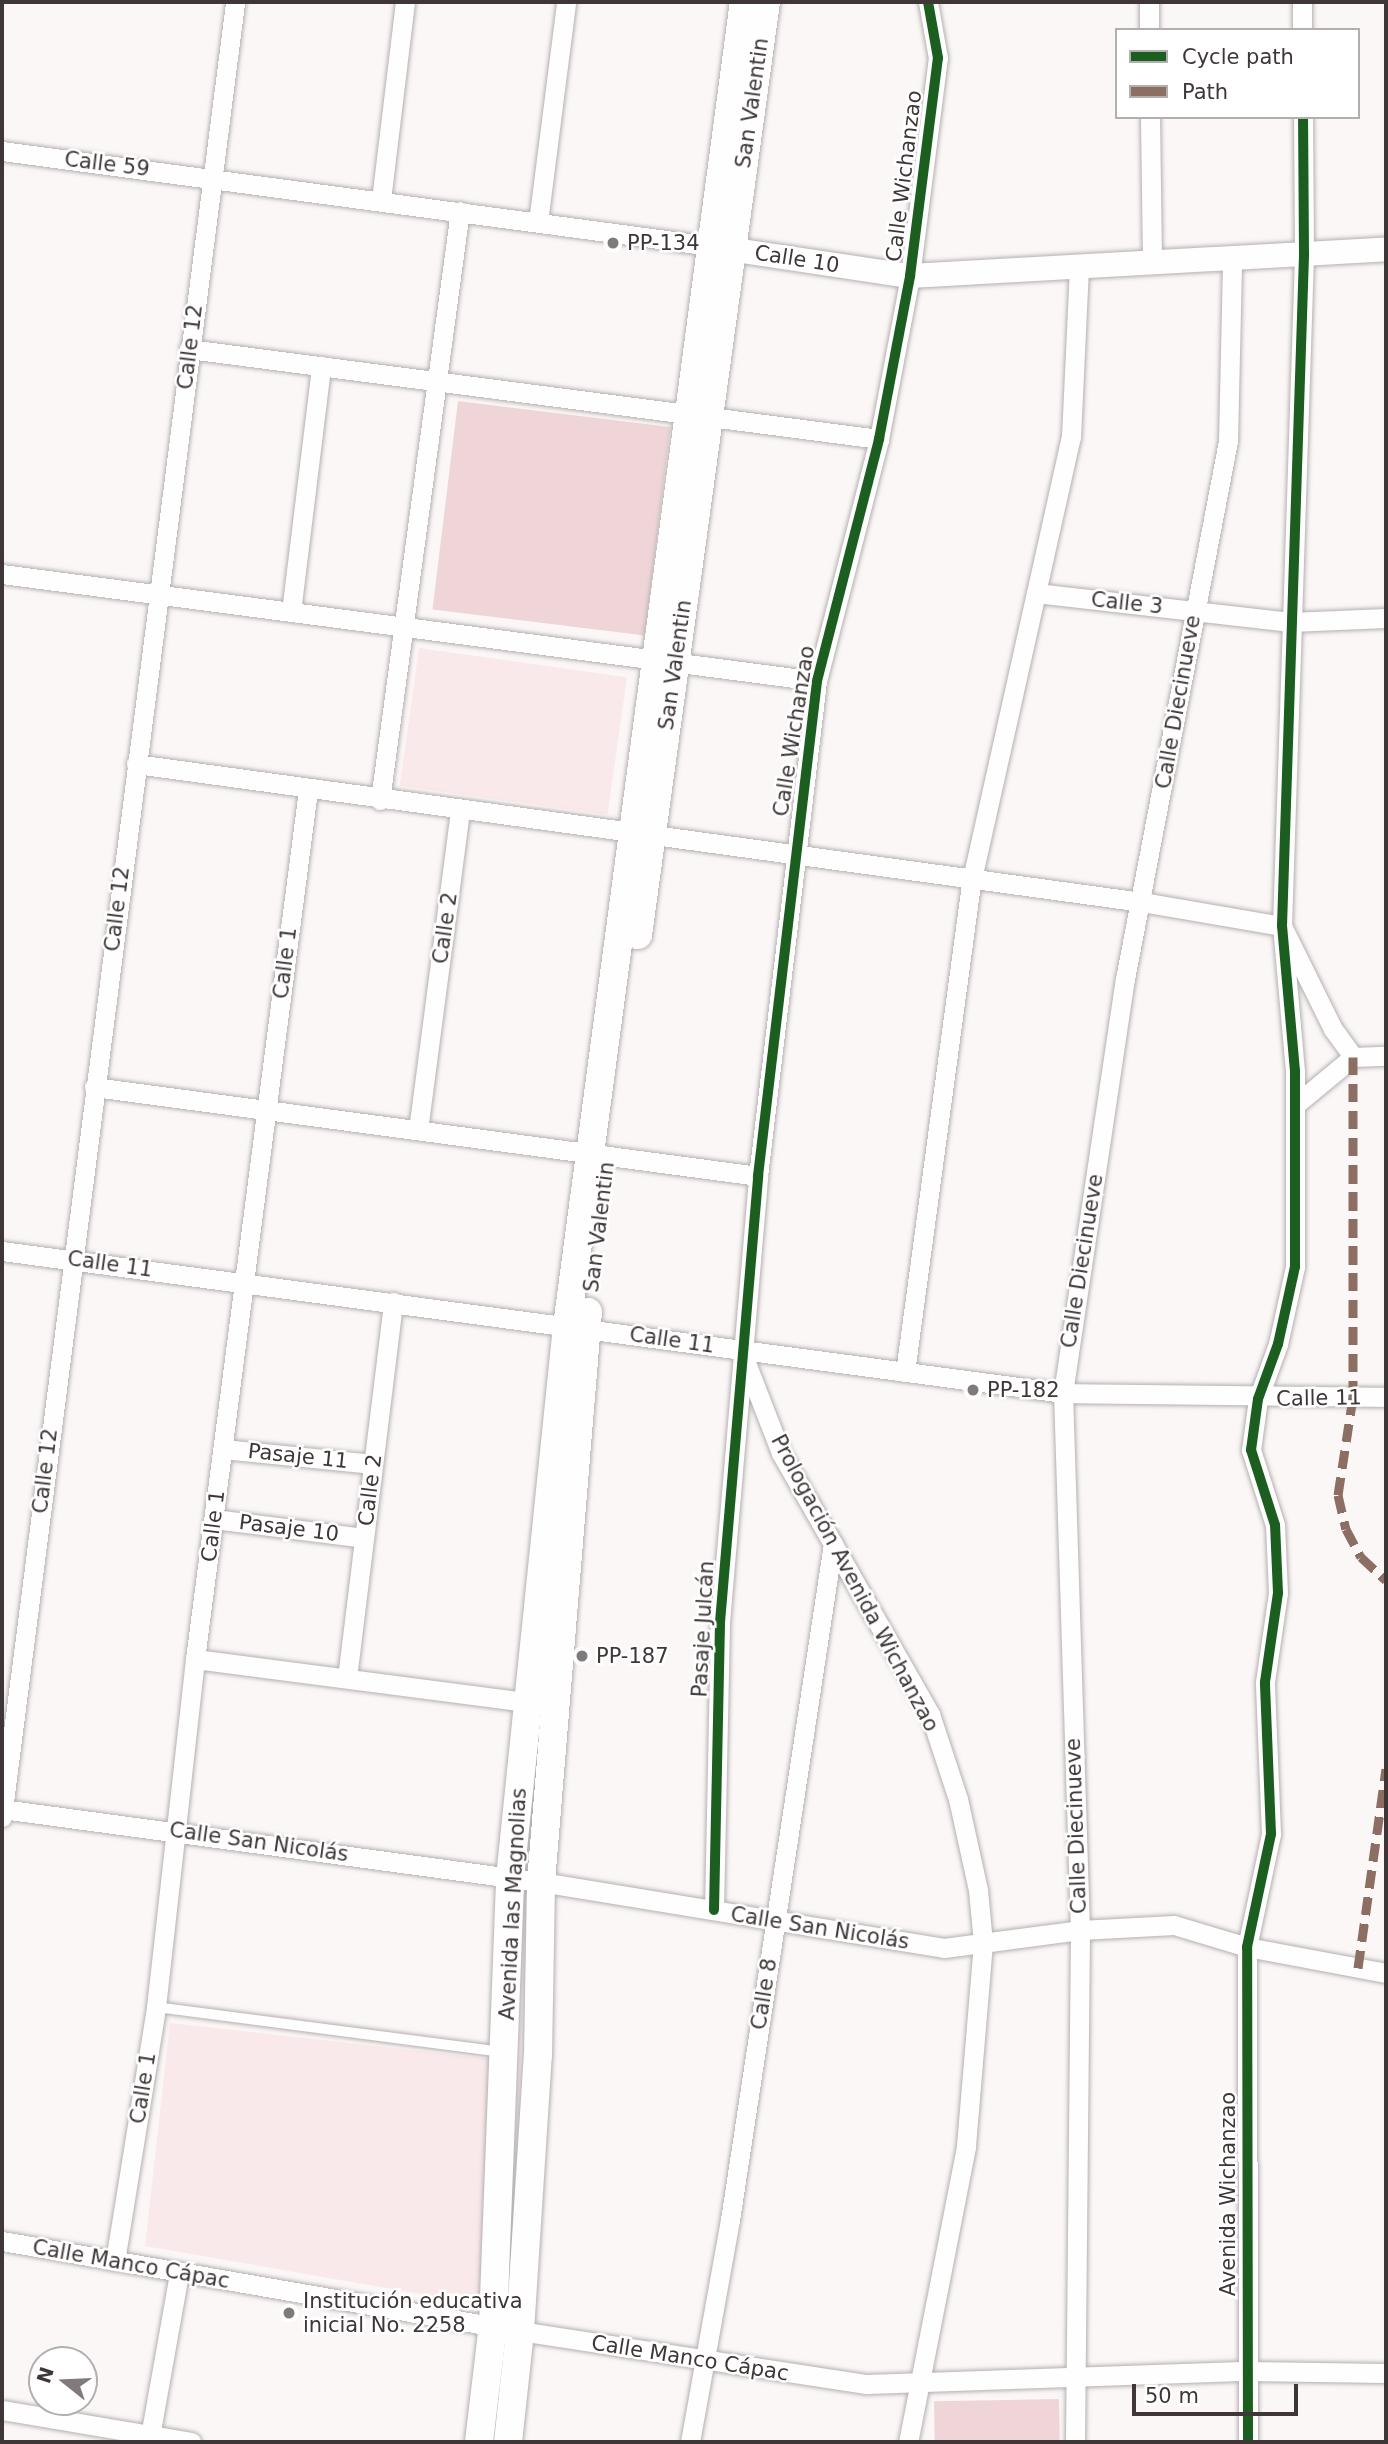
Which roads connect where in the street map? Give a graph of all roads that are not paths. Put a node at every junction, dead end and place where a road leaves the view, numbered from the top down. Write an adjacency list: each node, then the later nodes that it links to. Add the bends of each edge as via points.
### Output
1 (235, 2): 14 (street, Calle 12)
2 (405, 2): 15 (street)
3 (566, 2): 17 (street)
4 (744, 2): 18 (main road, San Valentin)
5 (766, 2): 18 (main road, San Valentin)
6 (928, 2): 24 (street, Calle Wichanzao, via 938,58)
7 (1149, 2): 9 (street)
8 (1302, 2): 10 (street)
9 (1149, 28)
10 (1302, 28)
11 (1150, 119): 22 (street)
12 (1303, 119): 20 (street, Avenida Wichanzao)
13 (2, 151): 14 (street, Calle 59)
14 (212, 177): 15 (street, Calle 10); 25 (street, Calle 12)
15 (381, 201): 16 (street, Calle 10)
16 (460, 211): 17 (street, Calle 10); 27 (street)
17 (538, 222): 18 (street, Calle 10)
18 (722, 247): 24 (street, Calle 10); 28 (main road, San Valentin)
19 (1386, 248): 20 (street, Calle 10)
20 (1304, 254): 21 (street, Calle 10); 36 (street, Avenida Wichanzao)
21 (1232, 258): 22 (street, Calle 10); 33 (street, Calle Diecinueve, via 1228,441)
22 (1152, 263): 23 (street, Calle 10)
23 (1079, 267): 24 (street, Calle 10); 31 (street, via 1071,437)
24 (911, 276): 29 (street, Calle Wichanzao)
25 (189, 349): 26 (street); 32 (street, Calle 12)
26 (321, 366): 27 (street); 34 (street)
27 (435, 382): 28 (street); 37 (street)
28 (699, 416): 29 (street); 38 (main road, San Valentin)
29 (879, 439): 39 (street, Calle Wichanzao)
30 (2, 573): 32 (street)
31 (1036, 593): 33 (street, Calle 3); 46 (street)
32 (158, 594): 34 (street); 40 (street, Calle 12)
33 (1194, 610): 36 (street, Calle 3); 47 (street, Calle Diecinueve)
34 (291, 611): 37 (street)
35 (1386, 618): 36 (street, Calle 3)
36 (1290, 622): 48 (street, Avenida Wichanzao)
37 (401, 626): 38 (street); 42 (street)
38 (665, 662): 39 (street); 44 (main road, San Valentin)
39 (817, 681): 45 (street, Calle Wichanzao)
40 (136, 764): 41 (street); 51 (street, Calle 12)
41 (308, 790): 42 (street); 53 (street, Calle 1)
42 (380, 800): 43 (street)
43 (460, 810): 44 (street); 54 (street, Calle 2)
44 (642, 834): 45 (street); 55 (main road, San Valentin)
45 (796, 854): 46 (street); 56 (street, Calle Wichanzao)
46 (972, 879): 47 (street); 63 (street)
47 (1142, 902): 48 (street); 64 (street, Calle Diecinueve, via 1125,979)
48 (1282, 926): 50 (street, via 1333,1028); 52 (street, Avenida Wichanzao)
49 (1386, 1056): 50 (street)
50 (1353, 1057): 52 (street)
51 (94, 1087): 53 (street); 58 (street, Calle 12)
52 (1295, 1105): 66 (street, Avenida Wichanzao, via 1295,1267 1278,1344)
53 (266, 1110): 54 (street); 59 (street, Calle 1)
54 (418, 1130): 55 (street)
55 (599, 1155): 56 (street); 61 (main road, San Valentin)
56 (758, 1176): 62 (street, Calle Wichanzao)
57 (2, 1251): 58 (street, Calle 11)
58 (72, 1259): 59 (street, Calle 11); 75 (street, Calle 12)
59 (243, 1282): 60 (street, Calle 11); 67 (street, Calle 1)
60 (393, 1302): 61 (street, Calle 11); 68 (street, Calle 2)
61 (577, 1327): 62 (street, Calle 11); 74 (main road, Avenida las Magnolias); 78 (main road, Avenida las Magnolias)
62 (740, 1349): 63 (street, Calle 11); 71 (street, Prologación Avenida Wichanzao, via 781,1453); 79 (street, Pasaje Julcán, via 720,1622)
63 (905, 1372): 64 (street, Calle 11)
64 (1063, 1393): 66 (street, Calle 11); 81 (street, Calle Diecinueve)
65 (1386, 1397): 66 (street, Calle 11)
66 (1258, 1399): 83 (street, Avenida Wichanzao, via 1251,1450 1275,1525 1279,1592 1265,1682 1271,1834)
67 (223, 1449): 68 (street, Pasaje 11); 69 (street, Calle 1)
68 (373, 1464): 70 (street, Calle 2)
69 (215, 1519): 70 (street, Pasaje 10); 72 (street, Calle 1)
70 (364, 1538): 73 (street, Calle 2)
71 (833, 1544): 80 (street, Calle 8); 82 (street, Prologación Avenida Wichanzao, via 930,1714 958,1799 978,1890)
72 (195, 1659): 73 (street); 76 (street, Calle 1)
73 (347, 1678): 74 (street)
74 (527, 1702): 77 (main road, Avenida las Magnolias)
75 (2, 1811): 76 (street, Calle San Nicolás)
76 (177, 1830): 77 (street, Calle San Nicolás); 85 (street, Calle 1)
77 (510, 1878): 78 (street, Calle San Nicolás); 86 (main road, Avenida las Magnolias)
78 (541, 1882): 79 (street, Calle San Nicolás); 90 (main road, Avenida las Magnolias, via 538,2056)
79 (714, 1910): 80 (street, Calle San Nicolás)
80 (775, 1920): 82 (street, Calle San Nicolás, via 944,1948); 91 (street, Calle 8)
81 (1080, 1930): 82 (street, Calle San Nicolás); 83 (street, Calle San Nicolás, via 1174,1925); 94 (street, Calle Diecinueve)
82 (983, 1943): 95 (street, Prologación Avenida Wichanzao, via 966,2147)
83 (1247, 1947): 84 (street, Calle San Nicolás); 92 (street, Avenida Wichanzao)
84 (1386, 1973)
85 (156, 2007): 86 (lane); 88 (street, Calle 1)
86 (507, 2052): 90 (main road, Avenida las Magnolias)
87 (2, 2241): 88 (street, Calle Manco Cápac)
88 (115, 2261): 89 (street, Calle Manco Cápac)
89 (179, 2273): 90 (street, Calle Manco Cápac); 97 (street)
90 (506, 2328): 91 (street, Calle Manco Cápac); 99 (main road, Avenida las Magnolias); 100 (main road, Avenida las Magnolias)
91 (703, 2361): 95 (street, Calle Manco Cápac, via 867,2384); 101 (street, Calle 8)
92 (1248, 2371): 93 (street, Calle Manco Cápac); 94 (street, Calle Manco Cápac); 104 (street, Avenida Wichanzao)
93 (1386, 2373)
94 (1075, 2378): 95 (street, Calle Manco Cápac); 103 (street, Calle Diecinueve)
95 (919, 2385): 102 (street, Prologación Avenida Wichanzao)
96 (2, 2410): 97 (street)
97 (150, 2439): 98 (street)
98 (191, 2442)
99 (480, 2442)
100 (508, 2442)
101 (690, 2442)
102 (908, 2442)
103 (1075, 2442)
104 (1248, 2442)

